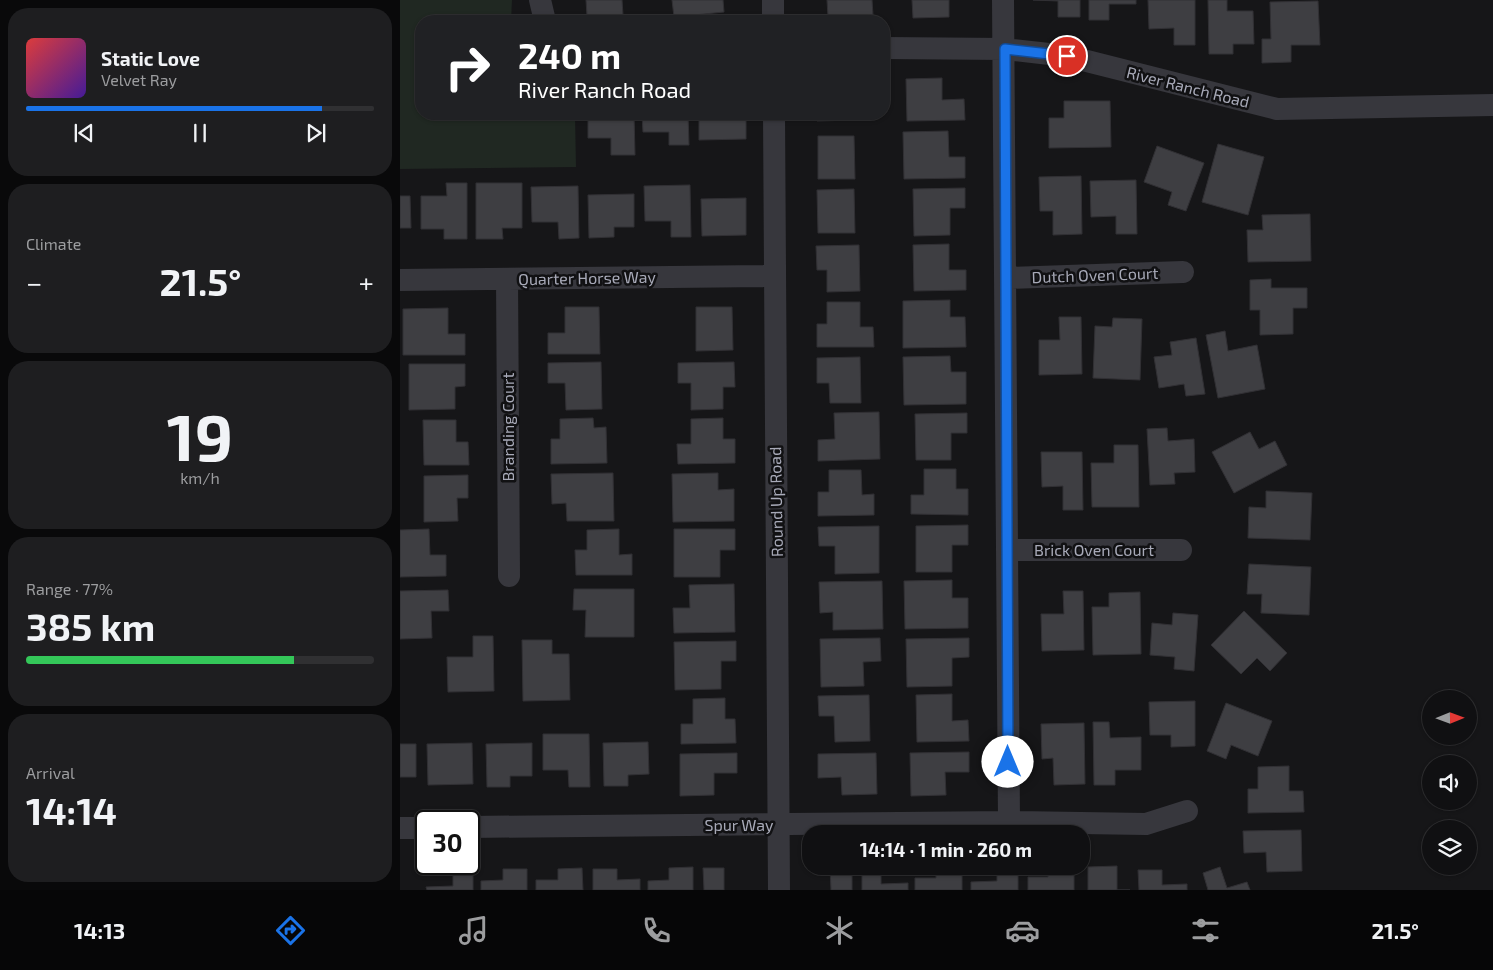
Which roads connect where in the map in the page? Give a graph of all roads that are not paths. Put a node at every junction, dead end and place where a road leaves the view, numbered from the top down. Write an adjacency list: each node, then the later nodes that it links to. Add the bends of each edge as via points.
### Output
1 (540, 0): 4 (street)
2 (773, 0): 5 (street)
3 (1003, 0): 7 (street)
4 (544, 15)
5 (773, 15)
6 (890, 48): 7 (street, River Ranch Road)
7 (1005, 49): 8 (street, River Ranch Road, via 1067,56 1277,109); 12 (street)
8 (1493, 105)
9 (774, 120): 11 (street, Round Up Road)
10 (1183, 272): 12 (street, Dutch Oven Court)
11 (773, 276): 13 (street, Quarter Horse Way); 20 (street, Round Up Road)
12 (1006, 278): 15 (street)
13 (507, 279): 14 (street, Quarter Horse Way); 17 (street, Branding Court)
14 (400, 280)
15 (1007, 550): 16 (street, Brick Oven Court); 19 (street)
16 (1181, 550)
17 (509, 576)
18 (1187, 811): 19 (street, Spur Way, via 1146,824)
19 (1009, 822): 20 (street, Spur Way)
20 (779, 825): 21 (street, Spur Way); 24 (street, Round Up Road)
21 (480, 827)
22 (400, 828): 23 (street)
23 (415, 828)
24 (779, 890)

